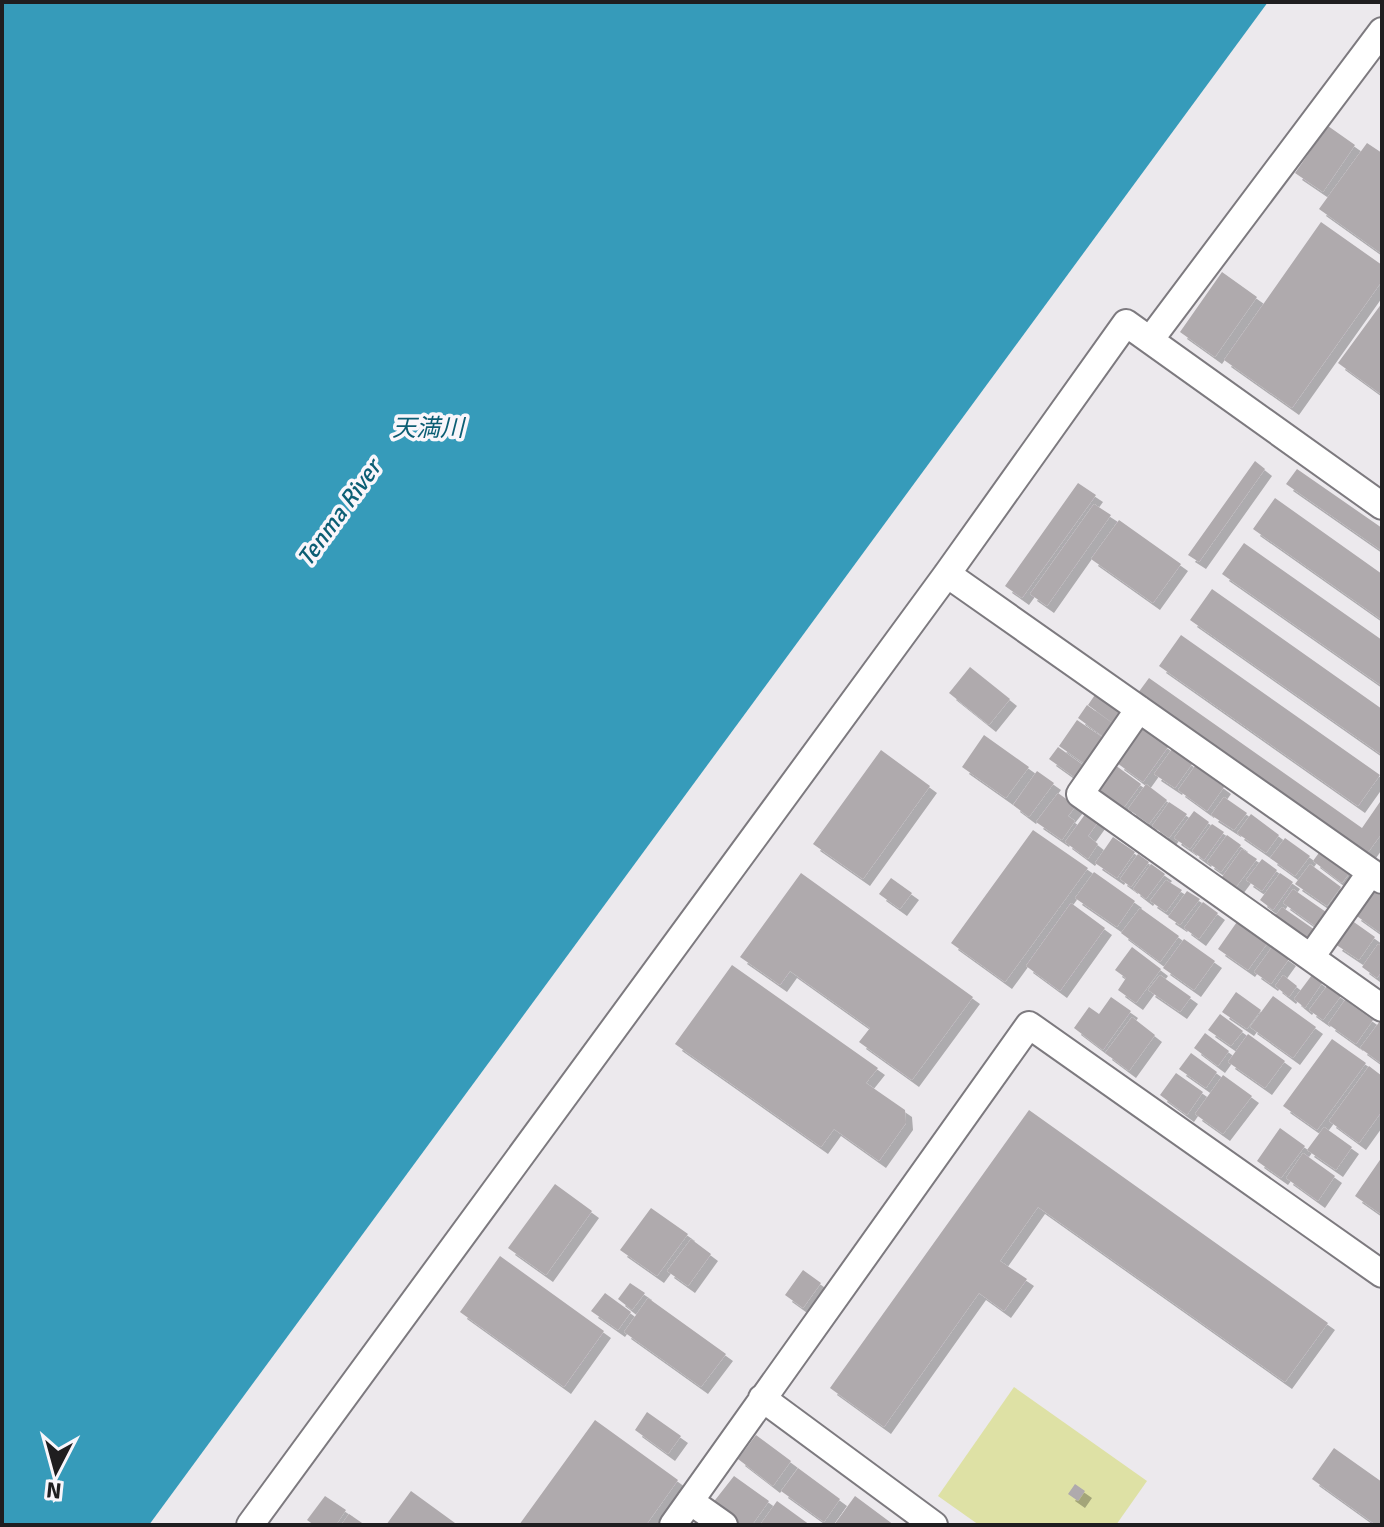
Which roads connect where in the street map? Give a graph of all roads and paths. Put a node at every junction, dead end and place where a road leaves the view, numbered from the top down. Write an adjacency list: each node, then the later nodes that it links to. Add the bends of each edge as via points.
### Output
1 (1382, 31): 2 (street)
2 (1150, 340): 3 (street); 4 (street, via 1126,323)
3 (1382, 506)
4 (947, 574): 5 (street); 12 (street)
5 (1139, 709): 6 (street); 7 (street, via 1080,794)
6 (1377, 876): 7 (street)
7 (1311, 957): 8 (street)
8 (1382, 1008)
9 (1382, 1274): 10 (street, via 1029,1025)
10 (762, 1398): 11 (street); 15 (street)
11 (690, 1501): 13 (street); 14 (street)
12 (250, 1525)
13 (673, 1525)
14 (724, 1525)
15 (934, 1525)

